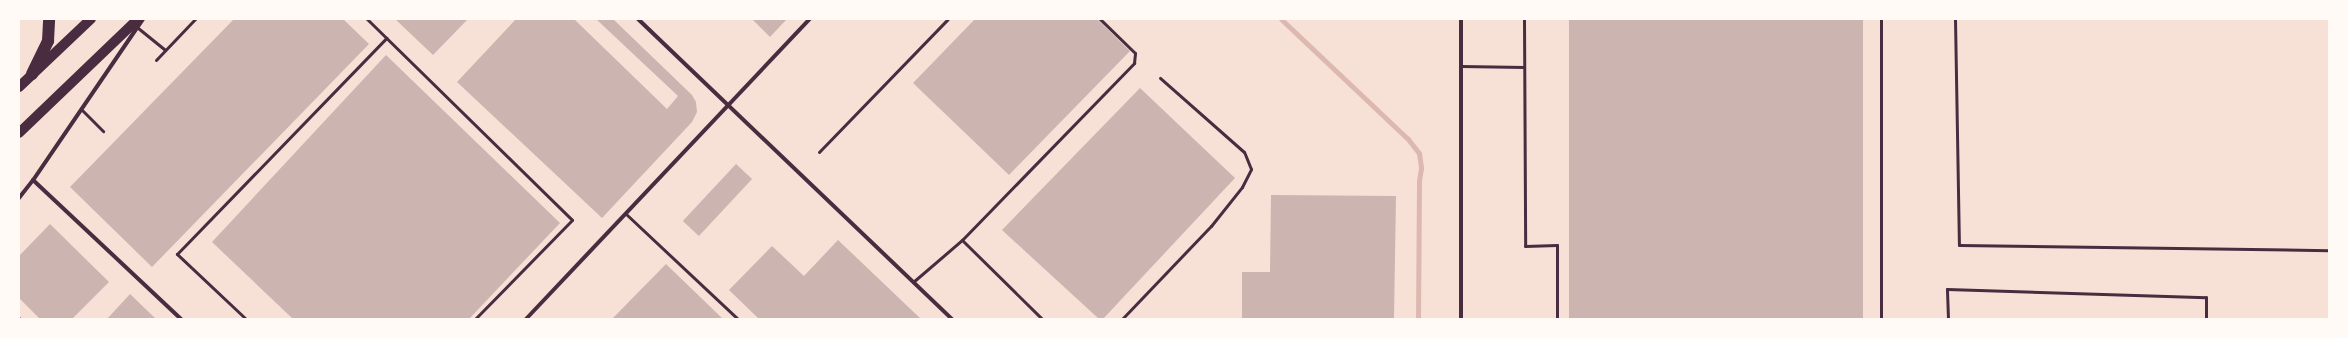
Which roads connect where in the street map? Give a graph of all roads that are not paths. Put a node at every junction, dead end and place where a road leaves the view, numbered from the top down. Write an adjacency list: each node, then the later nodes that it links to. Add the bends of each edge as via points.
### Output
1 (49, 19): 20 (highway, via 48,41)
2 (91, 19): 20 (main road)
3 (143, 19): 14 (street)
4 (195, 19): 16 (lane)
5 (367, 19): 15 (lane)
6 (638, 19): 23 (street)
7 (810, 19): 23 (street)
8 (948, 19): 27 (lane)
9 (1100, 19): 31 (lane, via 1135,53 1134,64)
10 (1462, 19): 18 (street)
11 (1524, 19): 19 (lane)
12 (1881, 19): 44 (lane)
13 (1955, 19): 32 (lane, via 1959,245)
14 (138, 23): 16 (lane); 24 (street); 26 (main road)
15 (386, 38): 35 (lane, via 177,254); 36 (lane, via 572,220)
16 (165, 50): 17 (lane)
17 (156, 60)
18 (1461, 66): 19 (lane); 42 (street)
19 (1524, 67): 43 (lane, via 1525,246 1557,245)
20 (32, 74): 22 (main road)
21 (1160, 78): 41 (lane, via 1244,152 1251,169 1242,187 1212,226)
22 (19, 87)
23 (728, 105): 30 (street); 33 (street)
24 (82, 110): 25 (lane); 28 (street)
25 (103, 131)
26 (19, 133)
27 (819, 152)
28 (34, 180): 29 (street); 34 (street)
29 (19, 198)
30 (626, 214): 37 (street); 38 (lane)
31 (962, 240): 33 (lane); 40 (lane)
32 (2329, 250)
33 (913, 282): 39 (street)
34 (181, 319)
35 (246, 319)
36 (475, 319)
37 (526, 319)
38 (738, 319)
39 (952, 319)
40 (1042, 319)
41 (1122, 319)
42 (1461, 319)
43 (1557, 319)
44 (1881, 319)
45 (1948, 319): 46 (lane, via 1947,289 2206,297)
46 (2206, 319)

